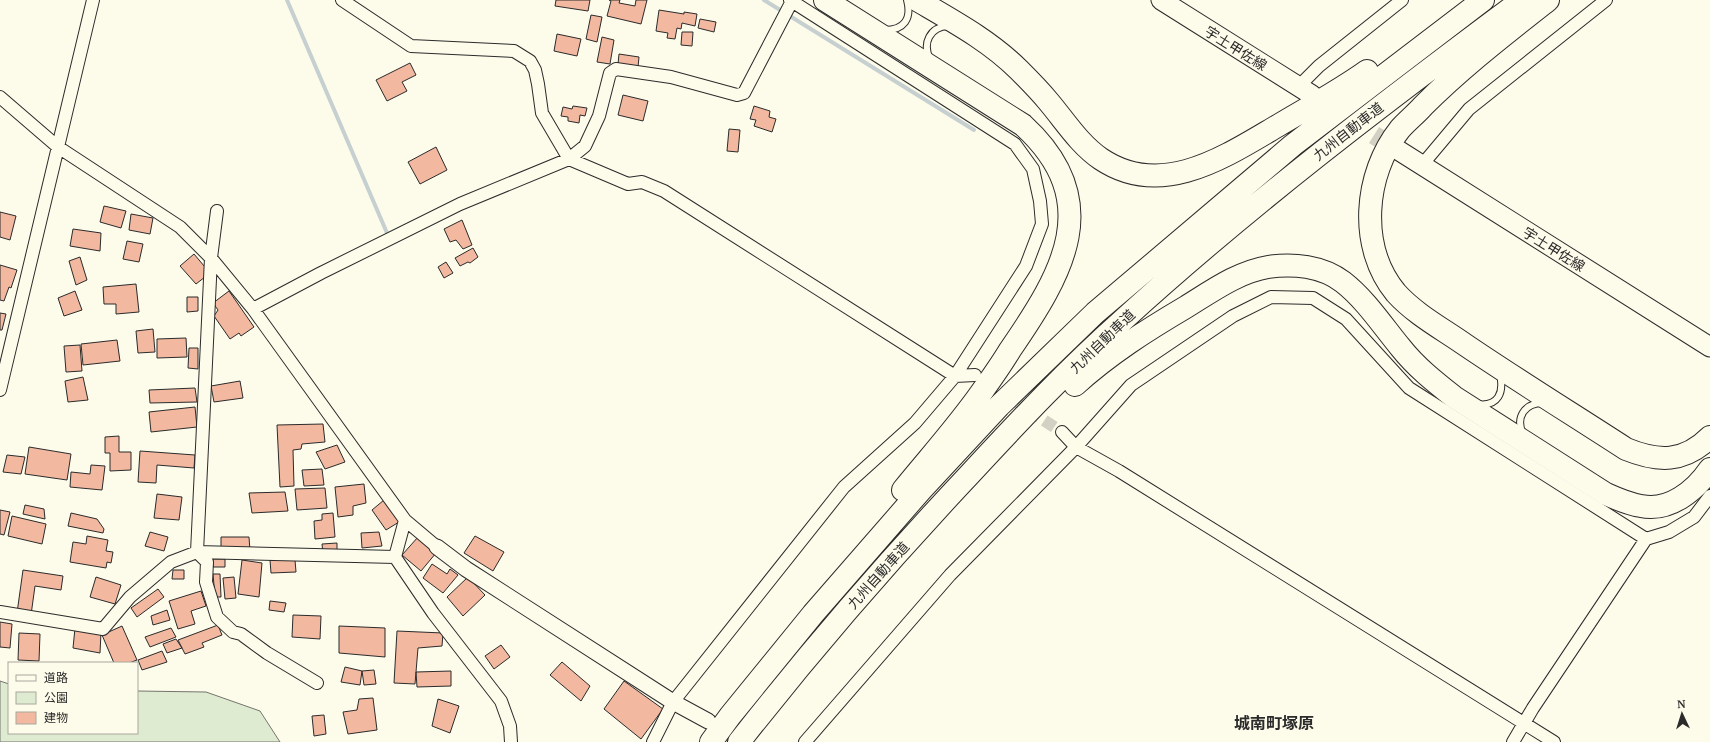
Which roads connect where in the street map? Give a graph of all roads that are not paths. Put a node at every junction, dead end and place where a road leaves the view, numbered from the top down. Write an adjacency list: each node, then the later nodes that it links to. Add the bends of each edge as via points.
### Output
1 (94, 0): 19 (street)
2 (342, 0): 21 (street, via 411,46 514,51 530,60 535,70 542,114)
3 (825, 0): 15 (highway)
4 (907, 0): 15 (lane, via 908,11 904,25)
5 (917, 0): 14 (highway)
6 (1161, 0): 17 (main road, 宇土甲佐線)
7 (1402, 0): 17 (street, via 1319,66)
8 (1465, 0): 14 (highway, via 1343,87 1227,156 1200,168 1161,175 1139,174 1118,168 1101,159 1071,130 1048,100 1018,69 983,40)
9 (1483, 0): 48 (highway, 九州自動車道, via 1293,145 1095,313 999,406 921,490 813,614)
10 (1522, 0): 44 (highway, 九州自動車道, via 1322,151 1121,321 1021,419)
11 (1548, 0): 27 (highway, via 1449,80 1400,129 1387,150 1372,188 1371,234 1376,256 1396,293 1414,310)
12 (1606, 0): 22 (street, via 1469,109)
13 (791, 1): 21 (street, via 744,92 736,95 671,77 616,68 610,73 599,116 585,146); 29 (street, via 1015,144 1033,169 1042,224 1026,266)
14 (962, 27): 16 (lane, via 946,26 932,32 927,44 928,55)
15 (874, 31): 16 (highway)
16 (935, 69): 48 (highway, via 1023,125 1049,153 1060,172 1068,205 1068,234 1063,257 1037,312 981,394 725,707)
17 (1305, 91)
18 (0, 97): 19 (street)
19 (58, 147): 24 (street, via 180,227); 30 (street)
20 (1398, 150): 22 (main road, 宇土甲佐線)
21 (569, 159): 25 (street, via 460,204); 29 (street, via 628,184 642,182 664,191)
22 (1422, 165): 26 (main road, 宇土甲佐線)
23 (217, 211): 24 (street)
24 (211, 258): 25 (street); 42 (street)
25 (253, 309): 39 (street)
26 (1710, 347)
27 (1496, 365): 31 (lane, via 1502,391 1497,398 1480,405); 32 (highway)
28 (975, 375): 29 (street)
29 (955, 376): 47 (street, via 914,423 844,487)
30 (0, 390)
31 (1463, 402): 35 (highway); 44 (highway, via 1419,367 1367,305 1341,281 1325,272 1288,264 1246,273 1226,282 1141,334 1083,378 1028,428 938,521)
32 (1556, 405): 34 (highway, via 1626,449 1644,456 1682,456 1698,449); 35 (lane, via 1541,403 1526,407 1520,422)
33 (1062, 432): 36 (street)
34 (1710, 437)
35 (1527, 443): 37 (highway, via 1606,494 1642,507 1661,506 1678,500 1694,488)
36 (1076, 447): 40 (street, via 1131,385 1233,316 1270,297 1313,298 1346,319 1408,388); 50 (street, via 1119,471); 55 (street, via 950,575)
37 (1710, 469)
38 (1710, 496): 40 (street, via 1694,517 1669,532)
39 (405, 520): 41 (street); 43 (street)
40 (1646, 539): 50 (street)
41 (437, 547): 47 (street, via 466,569)
42 (197, 552): 43 (street); 45 (street, via 171,562 130,597 104,629); 46 (street, via 207,562 206,582 217,617 233,632 241,634 267,654)
43 (395, 557): 51 (street, via 433,613 501,702 510,726)
44 (852, 603): 54 (highway, 九州自動車道)
45 (0, 612)
46 (318, 683)
47 (673, 702): 49 (street); 52 (street)
48 (730, 716): 53 (highway, 九州自動車道)
49 (708, 721)
50 (1524, 723): 56 (street); 57 (street)
51 (511, 742)
52 (653, 742)
53 (711, 742)
54 (739, 742)
55 (805, 742)
56 (1513, 742)
57 (1554, 742)

